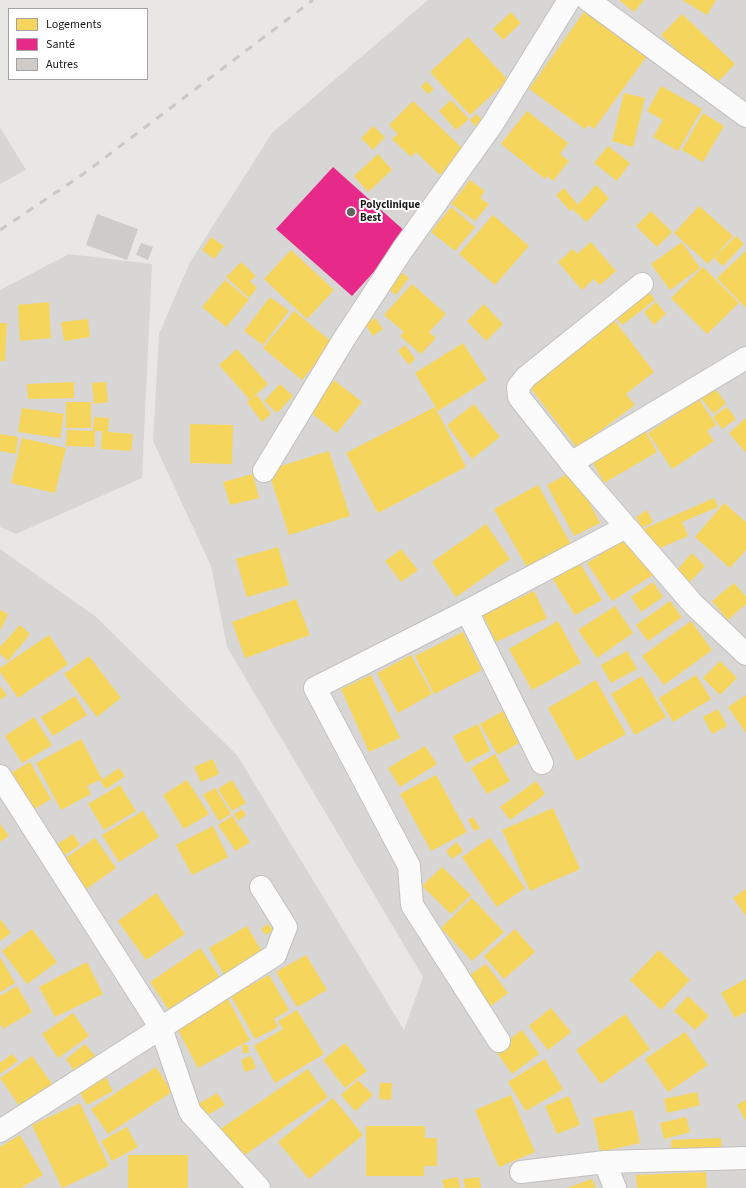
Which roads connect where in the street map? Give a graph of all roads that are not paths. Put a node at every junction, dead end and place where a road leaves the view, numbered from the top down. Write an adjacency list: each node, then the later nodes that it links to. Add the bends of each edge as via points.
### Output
1 (569, 0): 7 (street, via 493,123 403,249 344,339)
2 (588, 0): 3 (street)
3 (746, 116)
4 (642, 284): 6 (street, via 526,377 518,387 519,397)
5 (746, 358): 6 (street)
6 (570, 463): 8 (street)
7 (264, 471)
8 (626, 526): 9 (street); 10 (street, via 693,604)
9 (467, 611): 11 (street); 15 (street, via 315,688 409,866 412,905)
10 (741, 640)
11 (542, 763)
12 (0, 776): 14 (street)
13 (261, 887): 14 (street, via 286,928 275,955)
14 (161, 1028): 16 (street); 20 (street, via 190,1112)
15 (499, 1041)
16 (0, 1131)
17 (746, 1158): 18 (street)
18 (605, 1162): 19 (street); 21 (street)
19 (521, 1172)
20 (259, 1188)
21 (615, 1188)

